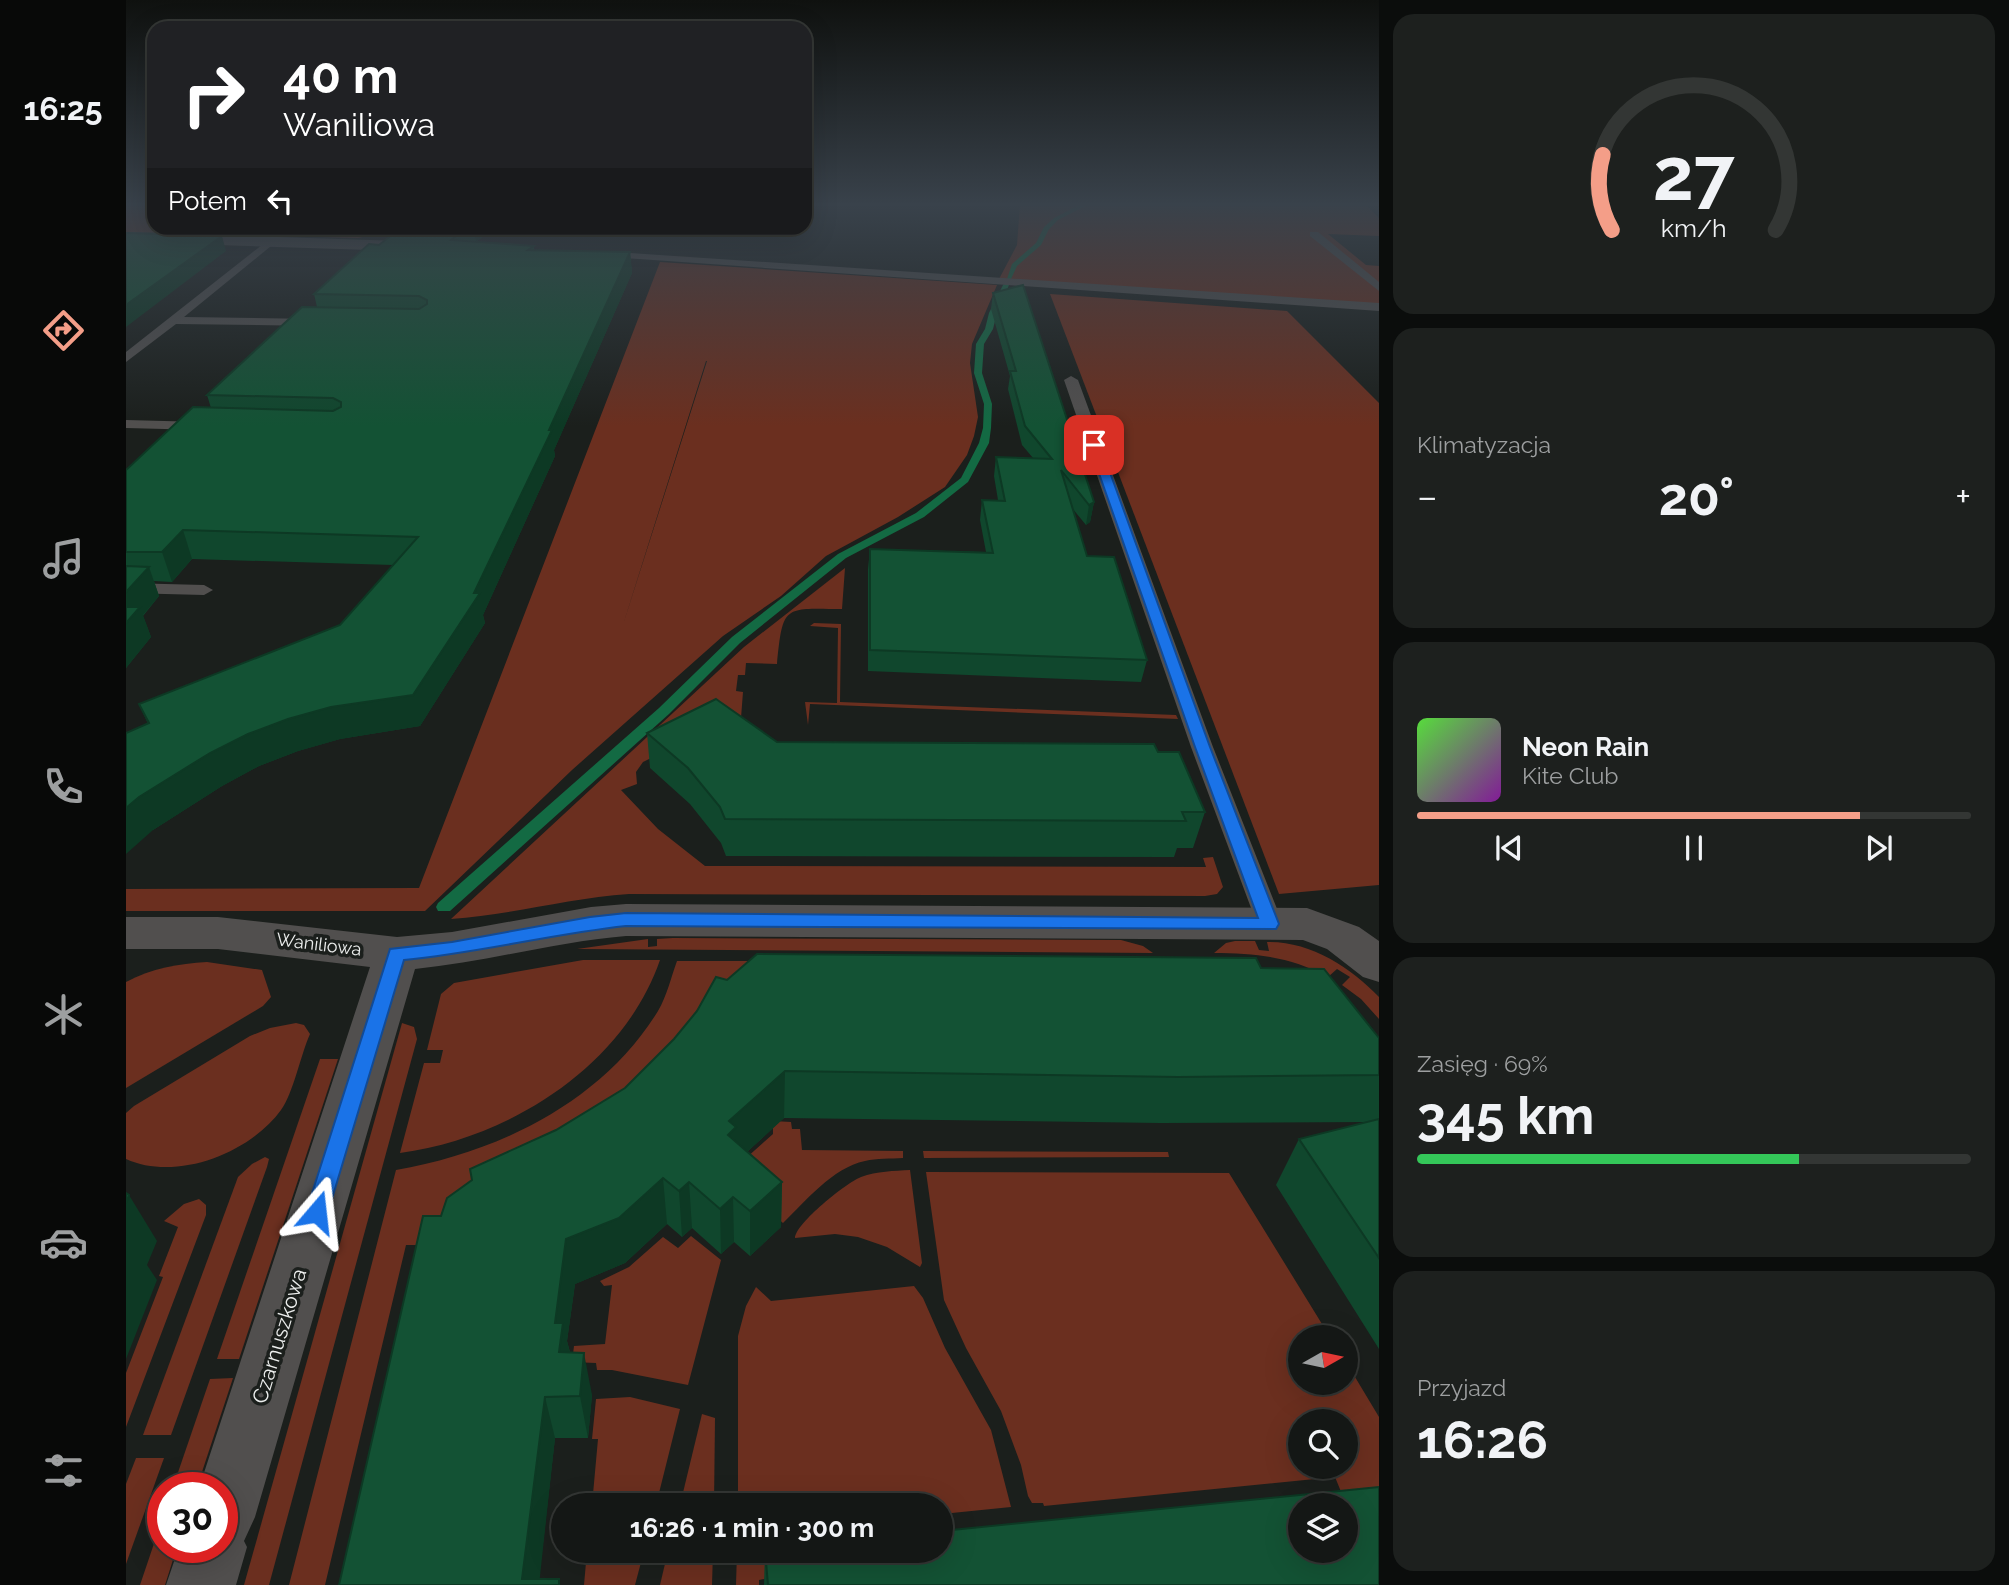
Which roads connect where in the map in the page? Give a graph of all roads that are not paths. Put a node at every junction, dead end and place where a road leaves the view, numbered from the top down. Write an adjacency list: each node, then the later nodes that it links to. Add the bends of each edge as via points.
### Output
1 (225, 278): 4 (lane)
2 (946, 278): 3 (lane)
3 (1379, 307)
4 (173, 320): 5 (lane); 6 (lane)
5 (334, 323)
6 (126, 358)
7 (1071, 380): 12 (lane, via 1202,747)
8 (126, 425): 9 (lane)
9 (220, 427)
10 (126, 588): 11 (lane)
11 (204, 590)
12 (1288, 924): 14 (street, Waniliowa, via 626,920); 15 (street, Waniliowa, via 1343,938)
13 (126, 933): 14 (street, Waniliowa, via 218,933)
14 (397, 954): 16 (street, Czarnuszkowa)
15 (1379, 965)
16 (236, 1472)
17 (208, 1563): 18 (street)
18 (201, 1585)

